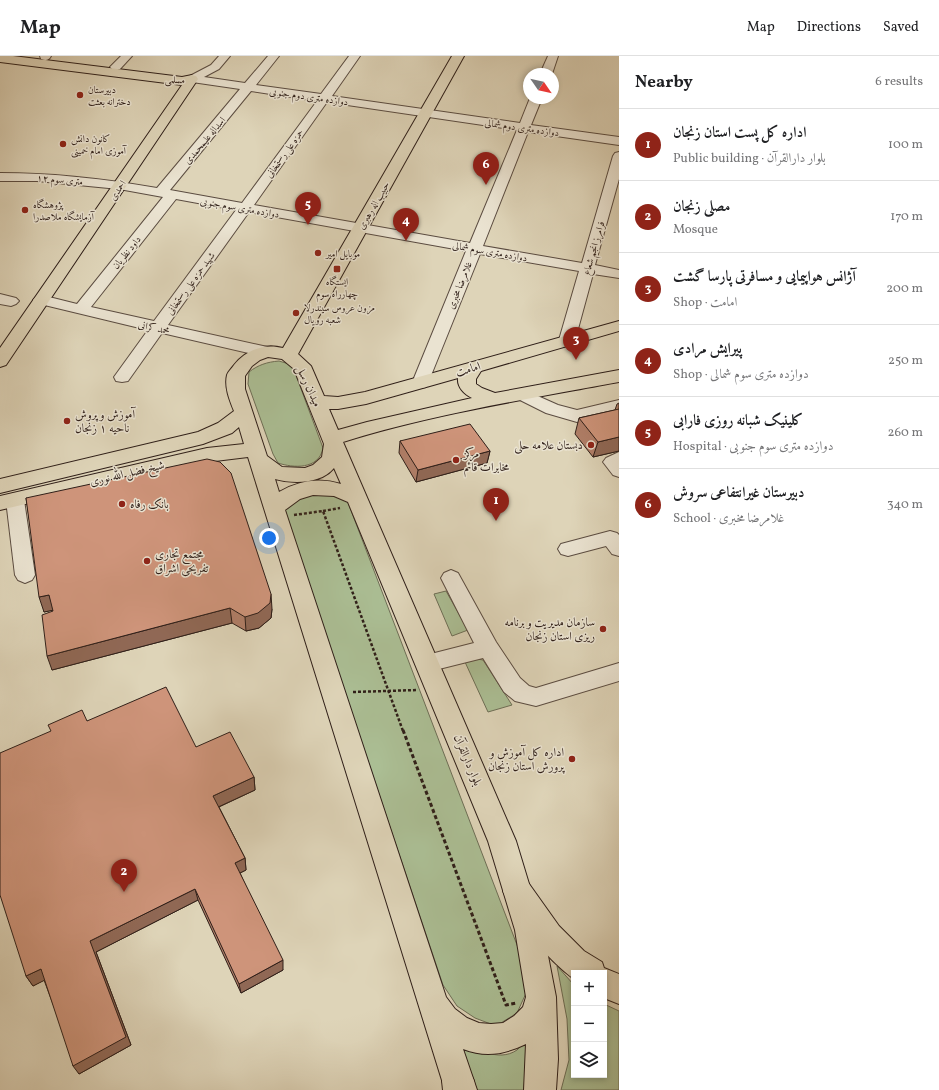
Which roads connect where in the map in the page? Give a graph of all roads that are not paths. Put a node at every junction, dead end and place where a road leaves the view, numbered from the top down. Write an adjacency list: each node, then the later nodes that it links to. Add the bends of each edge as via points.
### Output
1 (42, 56): 9 (main road, مسلمی)
2 (127, 56): 9 (street)
3 (225, 56): 11 (street, via 215,67)
4 (274, 56): 12 (street, اسداله علیمحمدی)
5 (355, 56): 13 (street, حمزه علی رستمخانی)
6 (458, 56): 15 (main road, حبیب اله رهبری)
7 (553, 56): 10 (street)
8 (0, 58): 11 (main road, مسلمی, via 182,80)
9 (116, 67): 11 (main road, مسلمی)
10 (548, 68)
11 (192, 78): 12 (street, دوازده متری دوم جنوبی); 20 (main road, احمدی)
12 (248, 87): 13 (street, دوازده متری دوم جنوبی); 21 (street, اسداله علیمحمدی)
13 (324, 98): 15 (street, دوازده متری دوم جنوبی); 22 (street, حمزه علی رستمخانی)
14 (534, 104): 16 (street, غلامرضا مخبری)
15 (426, 113): 16 (street, دوازده متری دوم شمالی); 23 (main road, حبیب اله رهبری)
16 (524, 127): 17 (street, دوازده متری دوم شمالی); 24 (street, غلامرضا مخبری)
17 (619, 141)
18 (619, 156): 25 (street, فرامرز انجم شعاع)
19 (0, 177): 20 (street, ۱۲ متری سوم, via 37,177)
20 (119, 185): 21 (street, دوازده متری سوم جنوبی); 27 (main road, احمدی)
21 (166, 194): 22 (street, دوازده متری سوم جنوبی); 28 (street, داود نظریان)
22 (245, 208): 23 (street, دوازده متری سوم جنوبی); 30 (street, شهید حمزه علی رستمخانی)
23 (360, 228): 24 (street, دوازده متری سوم شمالی); 33 (main road, حبیب اله رهبری)
24 (474, 249): 25 (street, دوازده متری سوم شمالی); 38 (street, غلامرضا مخبری)
25 (587, 269): 26 (street, دوازده متری سوم شمالی); 31 (street, فرامرز انجم شعاع)
26 (619, 274)
27 (41, 300): 28 (street, محمد کرانی); 34 (main road, احمدی)
28 (80, 310): 30 (street, محمد کرانی)
29 (619, 326): 31 (main road, امامت)
30 (158, 328): 32 (street, محمد کرانی); 37 (street, شهید حمزه علی رستمخانی)
31 (568, 340): 35 (main road, امامت)
32 (266, 352): 33 (main road, میدان رسل); 44 (main road, via 246,362 236,375 236,389)
33 (288, 355): 41 (main road, میدان رسل, via 302,366)
34 (0, 361)
35 (474, 367): 38 (main road, امامت); 40 (main road, via 468,372 468,386 479,394)
36 (619, 376): 39 (main road)
37 (122, 377)
38 (425, 382): 41 (main road, امامت, via 352,402); 43 (main road, via 442,384 449,390 453,398 451,405)
39 (522, 394): 40 (main road); 42 (street, via 552,409 577,416)
40 (495, 399): 43 (main road)
41 (317, 402): 45 (main road, میدان رسل)
42 (619, 406)
43 (443, 411): 45 (main road, via 367,428)
44 (244, 413): 46 (main road); 49 (main road, شیخ فضل الله نوری, via 225,428 203,438)
45 (333, 442): 46 (main road, via 330,461 322,468 305,474 286,475 274,471 265,466); 50 (main road, بلوار دارالقرآن)
46 (257, 453): 51 (main road, شیخ فضل الله نوری, via 207,455); 52 (main road)
47 (619, 458): 48 (street, via 612,462)
48 (619, 471)
49 (0, 486)
50 (356, 497): 52 (main road, via 343,490 311,487 284,498); 58 (main road, بلوار دارالقرآن)
51 (7, 502): 55 (street)
52 (276, 513): 65 (main road)
53 (568, 549): 54 (street, via 610,538)
54 (619, 549)
55 (25, 575)
56 (451, 578): 57 (street)
57 (488, 648): 58 (street); 59 (street, via 512,685 523,694 536,697)
58 (427, 663): 60 (main road, بلوار دارالقرآن, via 502,841)
59 (619, 672)
60 (517, 891): 61 (main road, via 549,936); 64 (main road, بلوار دارالقرآن, via 529,930)
61 (587, 970)
62 (607, 983): 63 (main road)
63 (619, 989)
64 (541, 996): 65 (main road, via 534,1016 521,1031 503,1039 483,1040 463,1034 445,1021); 67 (main road, بلوار دارالقرآن)
65 (433, 1002): 66 (main road)
66 (459, 1087)
67 (540, 1090)

